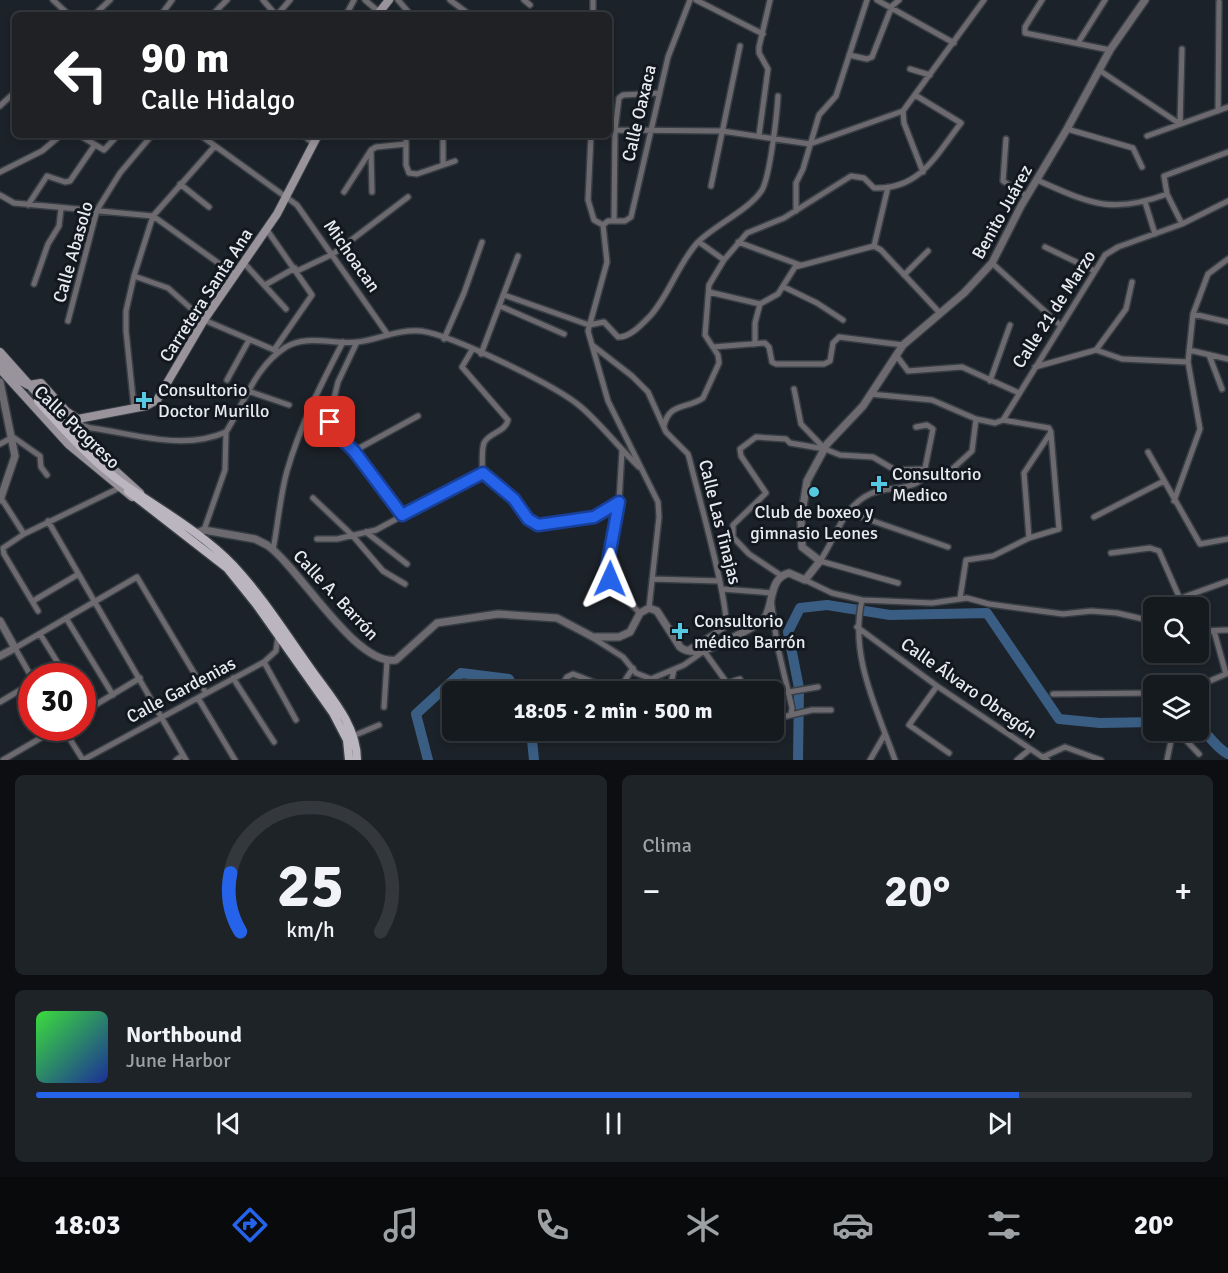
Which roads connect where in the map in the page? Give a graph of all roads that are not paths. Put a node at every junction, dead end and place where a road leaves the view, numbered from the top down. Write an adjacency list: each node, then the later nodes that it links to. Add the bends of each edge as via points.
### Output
1 (52, 0): 22 (street)
2 (227, 0): 23 (street)
3 (290, 0): 24 (street)
4 (365, 0): 25 (street)
5 (389, 0): 26 (main road)
6 (398, 0): 27 (street)
7 (450, 0): 28 (street)
8 (524, 0): 20 (street)
9 (690, 0): 39 (street, Calle Oaxaca)
10 (696, 0): 29 (street)
11 (770, 0): 29 (street)
12 (867, 0): 35 (street)
13 (877, 0): 21 (street)
14 (899, 0): 21 (street)
15 (984, 0): 30 (street)
16 (1042, 0): 31 (street, via 1025,33)
17 (1105, 0): 31 (street)
18 (1145, 0): 34 (street, Benito Juárez)
19 (1219, 2): 46 (street)
20 (530, 5)
21 (892, 6): 30 (street); 35 (street, via 873,55)
22 (66, 12)
23 (215, 12)
24 (280, 12)
25 (376, 12)
26 (380, 12)
27 (408, 12)
28 (466, 12)
29 (763, 34): 52 (street, via 759,53 768,69)
30 (954, 43): 38 (street)
31 (1078, 43): 34 (street)
32 (740, 46): 51 (street)
33 (1182, 49): 47 (street)
34 (1110, 50): 37 (street, Benito Juárez)
35 (849, 55): 68 (street, via 836,96 819,115)
36 (910, 69): 38 (street)
37 (1098, 70): 47 (street); 48 (street, Benito Juárez)
38 (930, 75): 41 (street)
39 (659, 93): 49 (street, Calle Oaxaca, via 620,96); 50 (street, Calle Oaxaca)
40 (12, 95): 43 (street)
41 (915, 95): 45 (street); 77 (street, via 961,123)
42 (778, 96): 54 (street)
43 (0, 106)
44 (1228, 107): 46 (street)
45 (903, 111): 68 (street); 77 (street)
46 (1218, 111): 47 (street)
47 (1180, 124): 53 (street)
48 (1067, 129): 75 (street, via 1133,148); 78 (street, Benito Juárez)
49 (615, 130): 50 (street); 97 (street, Calle Oaxaca)
50 (650, 130): 51 (street); 97 (street, Calle Oaxaca, via 631,217)
51 (722, 131): 52 (street); 80 (street)
52 (759, 135): 54 (street)
53 (1147, 136)
54 (772, 137): 68 (street); 103 (street, via 763,188)
55 (57, 138): 76 (street, via 42,151)
56 (83, 138): 69 (street)
57 (115, 138): 69 (street, via 106,149)
58 (149, 138): 94 (street, Calle Abasolo, via 120,173)
59 (204, 138): 70 (street, Michoacan)
60 (307, 138): 66 (street)
61 (317, 138): 66 (main road, Carretera Santa Ana)
62 (406, 138): 67 (street)
63 (443, 138): 74 (street)
64 (591, 138): 99 (street, via 588,208 594,220)
65 (1006, 139): 86 (street, via 1003,181)
66 (314, 144): 87 (main road, Carretera Santa Ana)
67 (406, 144): 71 (street); 74 (street, via 409,173)
68 (810, 144): 95 (street, via 796,183)
69 (94, 146): 91 (street, via 70,181 47,176)
70 (214, 147): 79 (street); 87 (street, Michoacan)
71 (370, 150): 82 (street); 83 (street)
72 (1228, 152): 84 (street, via 1164,176)
73 (455, 161): 74 (street)
74 (443, 165)
75 (1142, 167)
76 (0, 172)
77 (923, 172): 81 (street, via 913,180)
78 (1037, 180): 86 (street, Benito Juárez); 90 (street, via 1096,203 1123,207)
79 (180, 184): 92 (street); 96 (street)
80 (711, 186)
81 (888, 187): 95 (street, via 874,188 864,178 851,176); 105 (street)
82 (344, 192)
83 (372, 192)
84 (1167, 194): 90 (street); 98 (street)
85 (0, 195): 91 (street)
86 (1027, 196): 113 (street, Benito Juárez)
87 (287, 197): 100 (main road, Carretera Santa Ana); 108 (street, Michoacan, via 304,213)
88 (408, 197): 108 (street)
89 (1228, 201): 98 (street, Calle 21 de Marzo)
90 (1145, 202): 101 (street)
91 (28, 205): 93 (street)
92 (209, 207)
93 (61, 209): 94 (street); 121 (street, via 59,226)
94 (97, 210): 96 (street); 133 (street, Calle Abasolo)
95 (796, 211): 104 (street, via 747,233)
96 (153, 216): 118 (street); 119 (street)
97 (614, 221): 99 (street, Calle Oaxaca)
98 (1182, 224): 101 (street, Calle 21 de Marzo)
99 (603, 225): 135 (street, via 606,268)
100 (267, 230): 112 (main road, Carretera Santa Ana); 115 (street)
101 (1155, 234): 116 (street, Calle 21 de Marzo, via 1108,252)
102 (482, 242): 140 (street)
103 (699, 242): 111 (street); 135 (street, via 639,327 621,337 604,322)
104 (738, 242): 111 (street); 114 (street)
105 (874, 246): 114 (street); 117 (street)
106 (1045, 247): 116 (street)
107 (928, 251): 117 (street)
108 (333, 254): 115 (street); 138 (street, Michoacan)
109 (518, 256): 125 (street)
110 (1228, 259): 130 (street, via 1208,274)
111 (724, 260): 124 (street)
112 (244, 262): 118 (main road, Carretera Santa Ana); 122 (street)
113 (992, 263): 129 (street, Benito Juárez); 137 (street)
114 (800, 265): 123 (street, via 792,269)
115 (296, 270): 122 (street); 151 (street, via 311,298)
116 (1095, 271): 137 (street, Calle 21 de Marzo)
117 (904, 274): 129 (street)
118 (235, 275): 131 (main road, Carretera Santa Ana)
119 (134, 276): 131 (street, via 168,288); 174 (street, via 126,310 126,331)
120 (1132, 282): 149 (street, via 1126,309)
121 (33, 284)
122 (265, 285): 128 (street)
123 (784, 287): 126 (street); 132 (street)
124 (709, 292): 126 (street); 147 (street, via 705,335)
125 (504, 295): 127 (street); 135 (street)
126 (760, 304): 145 (street)
127 (500, 306): 139 (street); 153 (street)
128 (286, 309)
129 (939, 312): 146 (street, Benito Juárez)
130 (1193, 314): 134 (street); 150 (street)
131 (204, 320): 141 (street); 174 (main road, Carretera Santa Ana, via 157,400)
132 (843, 320)
133 (68, 321)
134 (1228, 322)
135 (589, 325): 144 (street)
136 (1010, 325): 162 (street)
137 (1060, 325): 159 (street, Calle 21 de Marzo)
138 (388, 334): 140 (street, via 422,331); 143 (street)
139 (564, 334)
140 (444, 339): 148 (street)
141 (249, 340): 151 (street); 161 (street)
142 (343, 342): 143 (street); 151 (street, via 306,341); 213 (street, via 298,438 287,472)
143 (357, 342): 186 (street, via 338,382 330,422 334,432)
144 (591, 344): 179 (street, Calle Las Tinajas, via 648,392); 189 (street, via 608,401)
145 (755, 344): 146 (street, via 767,344 776,364 824,364 830,361 833,343 839,337); 147 (street)
146 (903, 345): 154 (street, Benito Juárez)
147 (713, 347): 179 (street, via 719,363 705,395 697,402 672,410)
148 (472, 350): 153 (street); 192 (street, via 462,367 508,420 504,429 483,444)
149 (1096, 350): 158 (street, via 1122,359); 159 (street)
150 (1189, 350): 155 (street); 158 (street)
151 (277, 351): 167 (street)
152 (0, 352): 164 (main road)
153 (481, 354): 187 (street, via 570,399)
154 (896, 355): 162 (street, via 908,371 962,367); 169 (street, Benito Juárez)
155 (1209, 355): 156 (street); 166 (street)
156 (1228, 359)
157 (0, 362): 164 (main road, via 14,377)
158 (1188, 362): 199 (street, via 1200,429)
159 (1035, 367): 168 (street, Calle 21 de Marzo)
160 (0, 369): 171 (main road, Calle Progreso)
161 (227, 380)
162 (990, 381): 168 (street)
163 (0, 382): 170 (street)
164 (29, 385): 171 (main road); 176 (main road, via 41,383); 196 (main road)
165 (794, 389): 185 (street, via 801,424)
166 (1221, 389)
167 (248, 391): 173 (street); 181 (street)
168 (1019, 393): 178 (street, Calle 21 de Marzo)
169 (870, 394): 177 (street, via 932,400); 185 (street, Benito Juárez)
170 (1, 400): 183 (street)
171 (26, 400): 195 (main road, Calle Progreso, via 69,445)
172 (37, 403): 196 (main road, via 83,453)
173 (289, 405)
174 (134, 408): 176 (main road, Carretera Santa Ana)
175 (418, 416): 186 (street)
176 (78, 419): 181 (street, via 91,428 186,442)
177 (976, 419): 178 (street, via 995,423); 191 (street, via 972,451)
178 (1003, 420): 182 (street, via 1049,428)
179 (664, 426): 221 (street, Calle Las Tinajas, via 688,454)
180 (916, 427): 190 (street, via 927,425 933,429)
181 (226, 432): 205 (street, via 225,470)
182 (1051, 434): 209 (street, via 1024,474); 209 (street, via 1059,529)
183 (13, 436): 184 (street); 193 (street, via 39,453); 198 (street, via 14,462)
184 (0, 444)
185 (825, 449): 190 (street, via 835,454 873,457 895,470); 215 (street, Benito Juárez, via 808,476 801,526 802,547); 218 (street, via 766,437 756,437 740,448 741,456 766,493 732,529 733,537 748,554)
186 (354, 451): 202 (street)
187 (622, 451): 189 (street); 200 (street)
188 (1148, 452): 194 (street)
189 (639, 467): 219 (street, via 660,510)
190 (925, 469): 201 (street, via 921,481 871,493)
191 (949, 472)
192 (483, 473): 200 (street, via 514,499 531,522 544,526 590,518); 202 (street)
193 (47, 475)
194 (1164, 481): 199 (street); 203 (street)
195 (119, 488): 196 (main road, Calle Progreso); 204 (street)
196 (139, 497): 205 (main road); 243 (main road, via 227,568)
197 (313, 498): 208 (street)
198 (1, 499): 207 (street)
199 (1174, 501): 211 (street, via 1200,544)
200 (619, 502): 235 (street, via 608,573 613,587)
201 (848, 512): 212 (street); 215 (street)
202 (402, 515): 206 (street)
203 (1094, 517)
204 (48, 521): 207 (street); 217 (street)
205 (200, 532): 213 (street, Calle A. Barrón, via 255,539); 243 (main road, via 233,566)
206 (366, 532): 208 (street); 216 (street)
207 (24, 534): 231 (street, via 3,551)
208 (351, 535): 210 (street); 224 (street, via 383,571)
209 (1029, 538): 229 (street, via 993,556 964,561)
210 (317, 539)
211 (1228, 539)
212 (948, 547)
213 (273, 549): 250 (street, Calle A. Barrón, via 352,638 372,656)
214 (1111, 553): 227 (street, via 1159,550)
215 (820, 561): 220 (street); 223 (street)
216 (407, 564)
217 (77, 574): 231 (street); 232 (street)
218 (782, 576): 220 (street, via 789,573); 226 (street)
219 (652, 579): 221 (street); 233 (street)
220 (805, 580): 230 (street, via 832,593)
221 (719, 581): 225 (street, Calle Las Tinajas)
222 (1228, 581): 228 (street)
223 (898, 583)
224 (405, 584)
225 (722, 589): 226 (street); 247 (street, Calle Las Tinajas, via 727,624)
226 (771, 596): 248 (street, via 762,622); 269 (street, via 777,644)
227 (1181, 597)
228 (1184, 597)
229 (960, 598): 230 (street, via 922,604); 237 (street, via 1063,614 1091,611)
230 (862, 600): 239 (street)
231 (33, 601): 234 (street)
232 (93, 602): 236 (street); 256 (street); 270 (street, via 137,577)
233 (649, 608): 235 (street); 247 (street, via 657,611)
234 (38, 611)
235 (640, 613): 245 (street, via 627,634)
236 (66, 618): 244 (street); 273 (street)
237 (1143, 619)
238 (0, 621): 246 (street)
239 (857, 627): 266 (street, Calle Álvaro Obregón); 284 (street, via 860,657)
240 (1228, 630): 242 (street)
241 (1209, 631): 242 (street)
242 (1214, 631): 265 (street, via 1226,674)
243 (281, 633): 251 (street, Calle Gardenias, via 276,651); 285 (main road, via 339,708); 298 (main road, via 333,713 347,740)
244 (40, 634): 246 (street); 253 (street)
245 (593, 637): 250 (street, Calle A. Barrón, via 557,618 498,615 437,623 406,653); 254 (street, Calle A. Barrón)
246 (15, 648): 249 (street); 252 (street)
247 (686, 651): 248 (street)
248 (704, 651): 255 (street); 263 (street)
249 (0, 656)
250 (387, 661): 277 (street)
251 (264, 662): 257 (street, Calle Gardenias); 282 (street)
252 (24, 663)
253 (58, 663)
254 (633, 668): 255 (street, Calle A. Barrón, via 651,679); 261 (street)
255 (674, 670): 262 (street)
256 (140, 678): 273 (street); 281 (street)
257 (233, 678): 270 (street, Calle Gardenias); 288 (street)
258 (740, 679): 264 (street)
259 (564, 681): 260 (street, via 573,674)
260 (592, 681)
261 (625, 681)
262 (672, 681)
263 (726, 681)
264 (734, 681)
265 (1209, 682)
266 (938, 686): 289 (street, Calle Álvaro Obregón); 290 (street, via 909,725)
267 (818, 687): 269 (street)
268 (18, 691): 275 (street)
269 (791, 692): 279 (street)
270 (206, 693): 274 (street, Calle Gardenias)
271 (1143, 693): 272 (street)
272 (1053, 694)
273 (113, 695): 276 (street)
274 (198, 698): 281 (street, Calle Gardenias); 297 (street)
275 (0, 702)
276 (96, 705)
277 (384, 706)
278 (831, 710): 279 (street)
279 (793, 714): 280 (street)
280 (784, 716)
281 (161, 717): 292 (street); 295 (street, Calle Gardenias)
282 (296, 720)
283 (379, 725): 285 (street)
284 (885, 734): 300 (street); 301 (street)
285 (353, 736): 299 (main road)
286 (36, 741): 294 (street)
287 (71, 741): 295 (street)
288 (274, 742)
289 (1029, 750): 293 (street, Calle Álvaro Obregón); 302 (street)
290 (949, 753)
291 (1199, 754): 304 (street, via 1173,731)
292 (185, 758): 296 (street)
293 (1045, 758): 303 (street, Calle Álvaro Obregón, via 1065,747)
294 (3, 760)
295 (83, 760)
296 (176, 760)
297 (235, 760)
298 (350, 760)
299 (357, 760)
300 (870, 760)
301 (895, 760)
302 (1017, 760)
303 (1101, 760)
304 (1167, 760)

